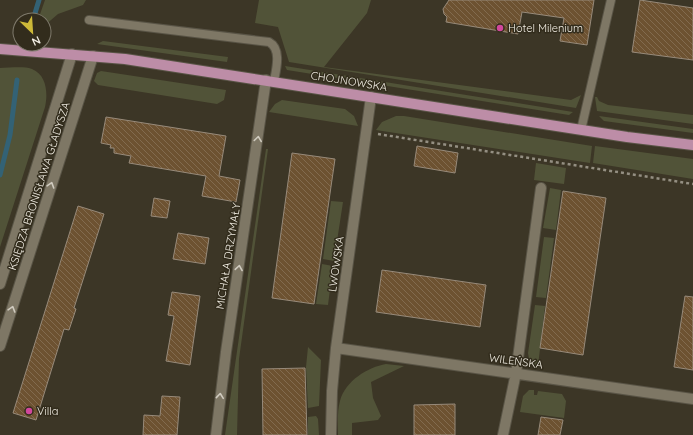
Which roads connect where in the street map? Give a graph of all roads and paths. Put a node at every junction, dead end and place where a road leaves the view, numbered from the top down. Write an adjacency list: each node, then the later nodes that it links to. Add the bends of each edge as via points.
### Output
1 (611, 0): 8 (lane)
2 (89, 20): 6 (lane, via 269,42 274,46 277,57)
3 (0, 49): 4 (main road, CHOJNOWSKA)
4 (72, 54): 5 (main road, CHOJNOWSKA); 13 (street, KSIĘDZA BRONISŁAWA GŁADYSZA)
5 (93, 56): 6 (main road, CHOJNOWSKA); 14 (street, KSIĘDZA BRONISŁAWA GŁADYSZA, one-way to 5)
6 (270, 81): 7 (main road, CHOJNOWSKA); 18 (street, MICHAŁA DRZYMAŁY, one-way to 6, via 226,352)
7 (371, 97): 8 (main road, CHOJNOWSKA); 9 (street, LWOWSKA)
8 (581, 130): 10 (main road, CHOJNOWSKA)
9 (366, 132): 11 (path); 15 (street, LWOWSKA)
10 (693, 145)
11 (693, 184)
12 (541, 188): 16 (street)
13 (0, 284)
14 (0, 346)
15 (336, 348): 16 (street, WILEŃSKA); 19 (street, LWOWSKA)
16 (516, 373): 17 (street, WILEŃSKA); 20 (street)
17 (693, 399)
18 (216, 435)
19 (331, 435)
20 (503, 435)

